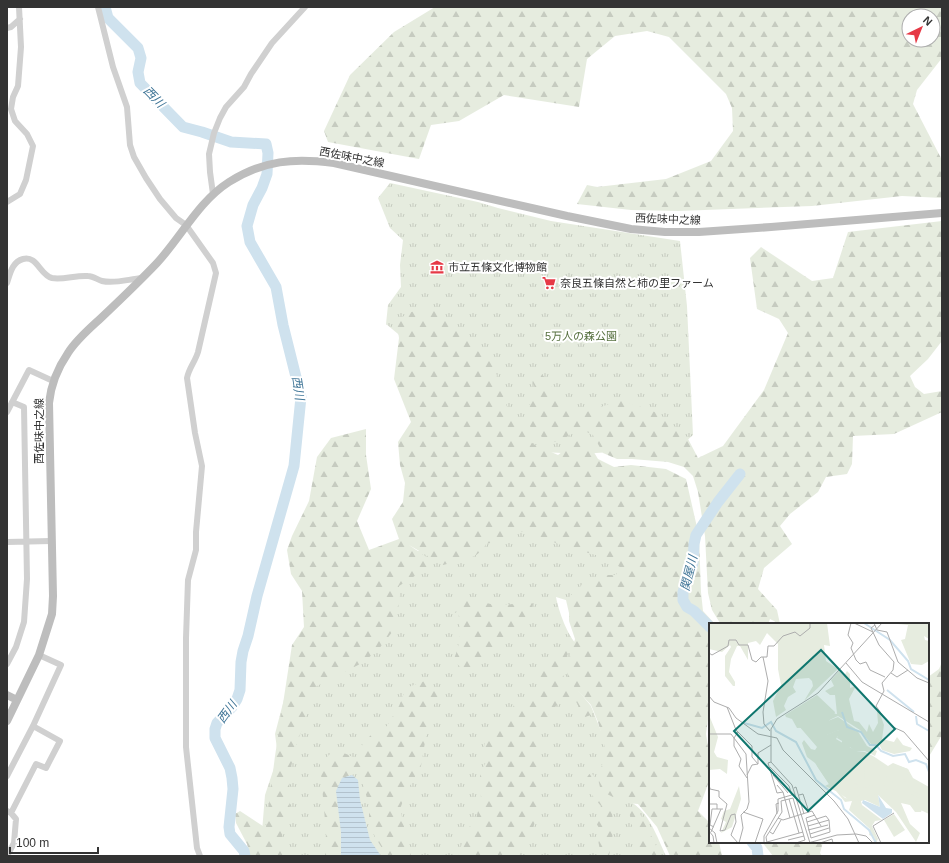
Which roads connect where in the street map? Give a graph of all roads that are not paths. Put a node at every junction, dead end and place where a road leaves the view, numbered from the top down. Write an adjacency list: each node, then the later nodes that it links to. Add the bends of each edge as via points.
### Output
1 (19, 7): 4 (street)
2 (98, 7): 9 (street, via 113,67 127,108 130,145 134,157 160,199 176,218)
3 (305, 7): 6 (street, via 272,43 244,87 220,118 209,154)
4 (20, 19): 5 (street); 7 (street, via 18,86 11,109 15,121 27,134 33,146 26,180 20,194)
5 (7, 28)
6 (213, 194): 8 (main road, 西佐味中之線, via 229,182 261,166 304,161 334,163 536,210 631,229 665,232 699,232); 9 (main road, 西佐味中之線)
7 (7, 202)
8 (942, 213)
9 (186, 225): 10 (main road, 西佐味中之線); 27 (street, via 213,263 216,273 198,352 187,378 202,466 196,550 188,580 186,654 186,747)
10 (142, 278): 11 (street, via 114,282 89,276 53,278 47,276 28,258 16,262); 12 (main road, 西佐味中之線, via 80,338)
11 (7, 283)
12 (53, 381): 13 (street, via 29,370); 16 (main road, 西佐味中之線, via 49,404)
13 (12, 402): 14 (street); 15 (street, via 24,407)
14 (7, 412)
15 (26, 541): 16 (street); 17 (street); 19 (street, via 24,622)
16 (51, 541): 18 (main road, 西佐味中之線, via 52,614)
17 (7, 542)
18 (40, 655): 21 (main road, 西佐味中之線); 23 (street, via 61,666)
19 (7, 664)
20 (7, 695): 21 (main road)
21 (18, 700): 22 (main road, 西佐味中之線)
22 (7, 721)
23 (33, 726): 24 (street); 25 (street, via 60,741 46,768 36,764)
24 (7, 776)
25 (9, 812): 26 (street, via 16,818 14,843)
26 (7, 856)
27 (200, 856)

